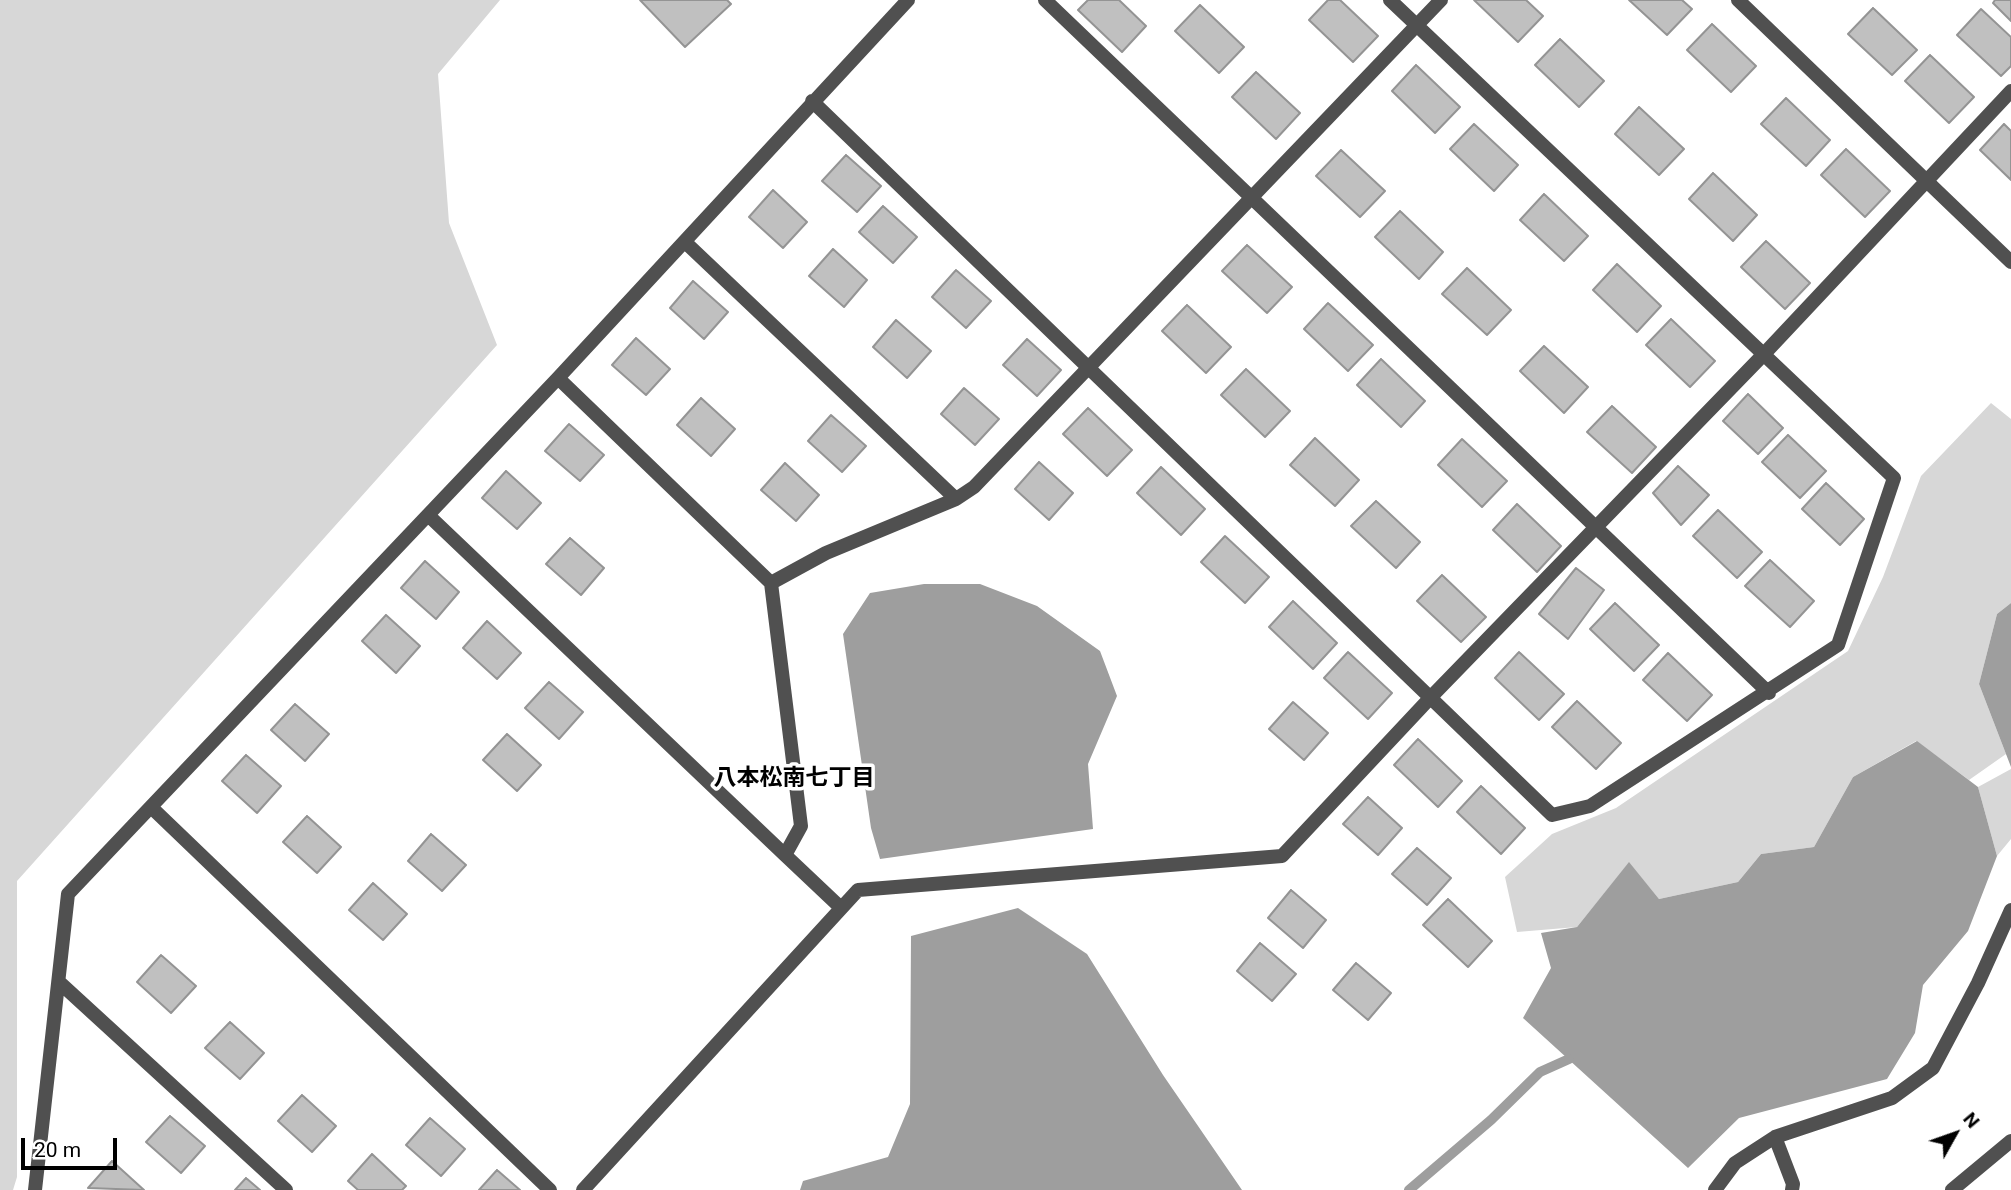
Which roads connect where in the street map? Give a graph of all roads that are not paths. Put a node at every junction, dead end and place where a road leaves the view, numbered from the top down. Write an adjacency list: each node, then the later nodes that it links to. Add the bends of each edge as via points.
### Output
1 (908, 0): 8 (street)
2 (1045, 0): 10 (street)
3 (1390, 0): 6 (street)
4 (1441, 0): 6 (street)
5 (1738, 0): 9 (street)
6 (1416, 26): 10 (street); 13 (street)
7 (2011, 91): 9 (street)
8 (812, 101): 11 (street); 14 (street)
9 (1924, 181): 12 (street); 13 (street)
10 (1252, 198): 14 (street); 18 (street)
11 (685, 242): 15 (street); 16 (street)
12 (2011, 262)
13 (1764, 354): 18 (street); 20 (street, via 1894,478 1838,645)
14 (1088, 369): 16 (street, via 974,487); 21 (street)
15 (558, 378): 17 (street); 19 (street)
16 (956, 499): 19 (street, via 826,553)
17 (428, 515): 22 (street); 23 (street)
18 (1596, 527): 20 (street); 21 (street)
19 (771, 583): 23 (street, via 801,826)
20 (1769, 692): 21 (street, via 1590,806 1552,815)
21 (1431, 697): 24 (street, via 1282,856 858,890)
22 (151, 807): 26 (street, via 68,894); 31 (street)
23 (785, 855): 24 (street)
24 (840, 907): 32 (street)
25 (2011, 910): 27 (street, via 1933,1068 1892,1098)
26 (59, 982): 29 (street); 30 (street)
27 (1776, 1137): 33 (street, via 1735,1163); 34 (street)
28 (2011, 1141): 35 (street)
29 (35, 1190)
30 (286, 1190)
31 (550, 1190)
32 (583, 1190)
33 (1716, 1190)
34 (1792, 1190)
35 (1952, 1190)

